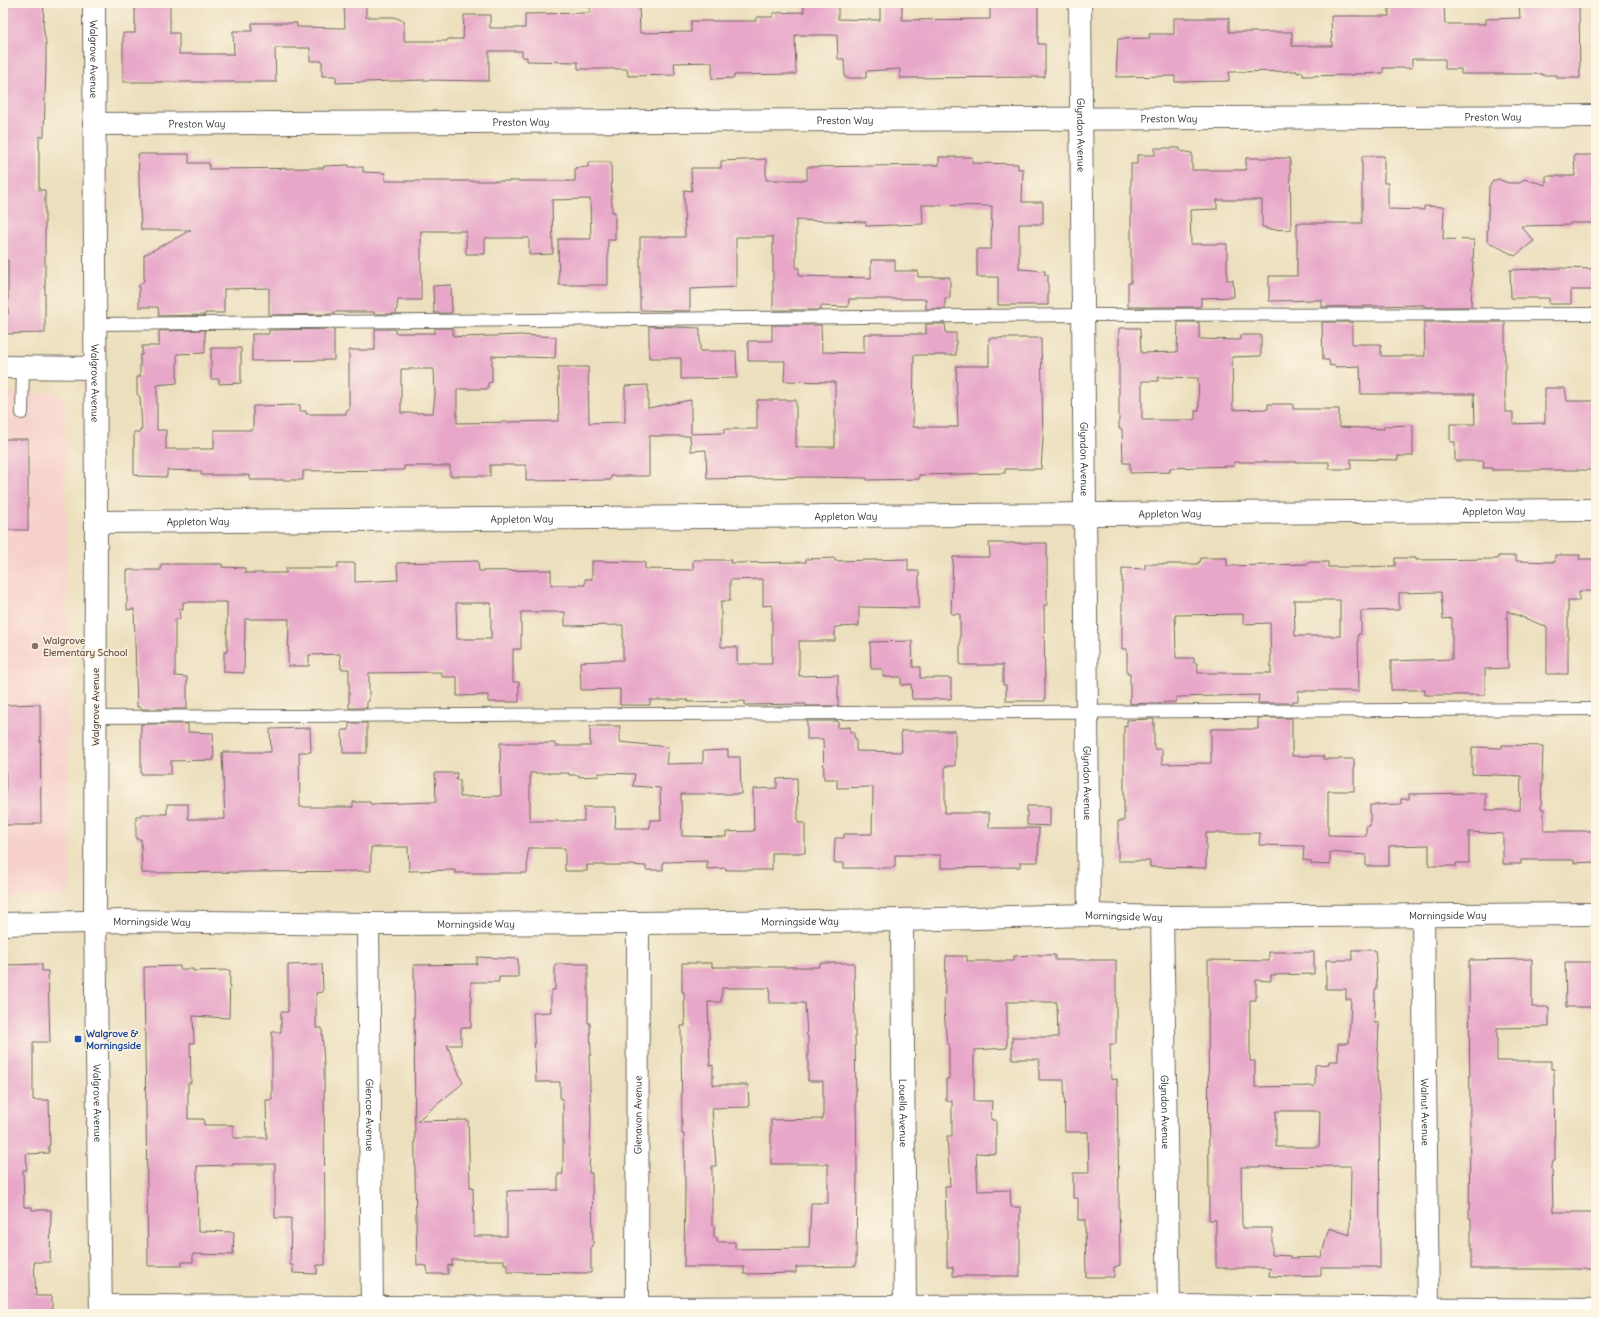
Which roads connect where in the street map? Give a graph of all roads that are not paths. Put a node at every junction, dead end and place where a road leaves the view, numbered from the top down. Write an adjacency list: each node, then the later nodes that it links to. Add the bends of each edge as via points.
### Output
1 (94, 3): 5 (street, Walgrove Avenue)
2 (1080, 3): 4 (street, Glyndon Avenue)
3 (1596, 116): 4 (street, Preston Way)
4 (1081, 118): 5 (street, Preston Way); 7 (street, Glyndon Avenue)
5 (94, 124): 8 (street, Walgrove Avenue)
6 (1596, 314): 7 (lane)
7 (1083, 316): 8 (lane); 13 (street, Glyndon Avenue)
8 (94, 324): 10 (street, Walgrove Avenue)
9 (13, 367): 10 (street); 11 (lane)
10 (94, 368): 14 (street, Walgrove Avenue)
11 (22, 413)
12 (1596, 510): 13 (street, Appleton Way)
13 (1085, 515): 14 (street, Appleton Way); 16 (street, Glyndon Avenue)
14 (96, 522): 17 (street, Walgrove Avenue)
15 (1596, 709): 16 (lane)
16 (1087, 712): 17 (lane); 19 (street, Glyndon Avenue)
17 (95, 717): 23 (street, Walgrove Avenue)
18 (1596, 914): 20 (street, Morningside Way)
19 (1089, 916): 21 (street, Morningside Way); 22 (street, Morningside Way)
20 (1423, 916): 21 (street, Morningside Way); 30 (street, Walnut Avenue)
21 (1162, 917): 28 (street, Glyndon Avenue)
22 (902, 920): 24 (street, Morningside Way); 31 (street, Louella Avenue)
23 (95, 922): 25 (street, Morningside Way); 26 (street, Morningside Way); 32 (street, Walgrove Avenue)
24 (638, 923): 26 (street, Morningside Way); 29 (street, Glenavon Avenue)
25 (3, 924)
26 (368, 924): 27 (street, Glencoe Avenue)
27 (372, 1306): 32 (street); 33 (street)
28 (1169, 1306): 30 (street); 34 (street)
29 (637, 1308): 31 (street); 36 (street)
30 (1428, 1308): 35 (street)
31 (899, 1309): 34 (street)
32 (101, 1310)
33 (498, 1310): 36 (street)
34 (1111, 1310)
35 (1596, 1310)
36 (544, 1311)

